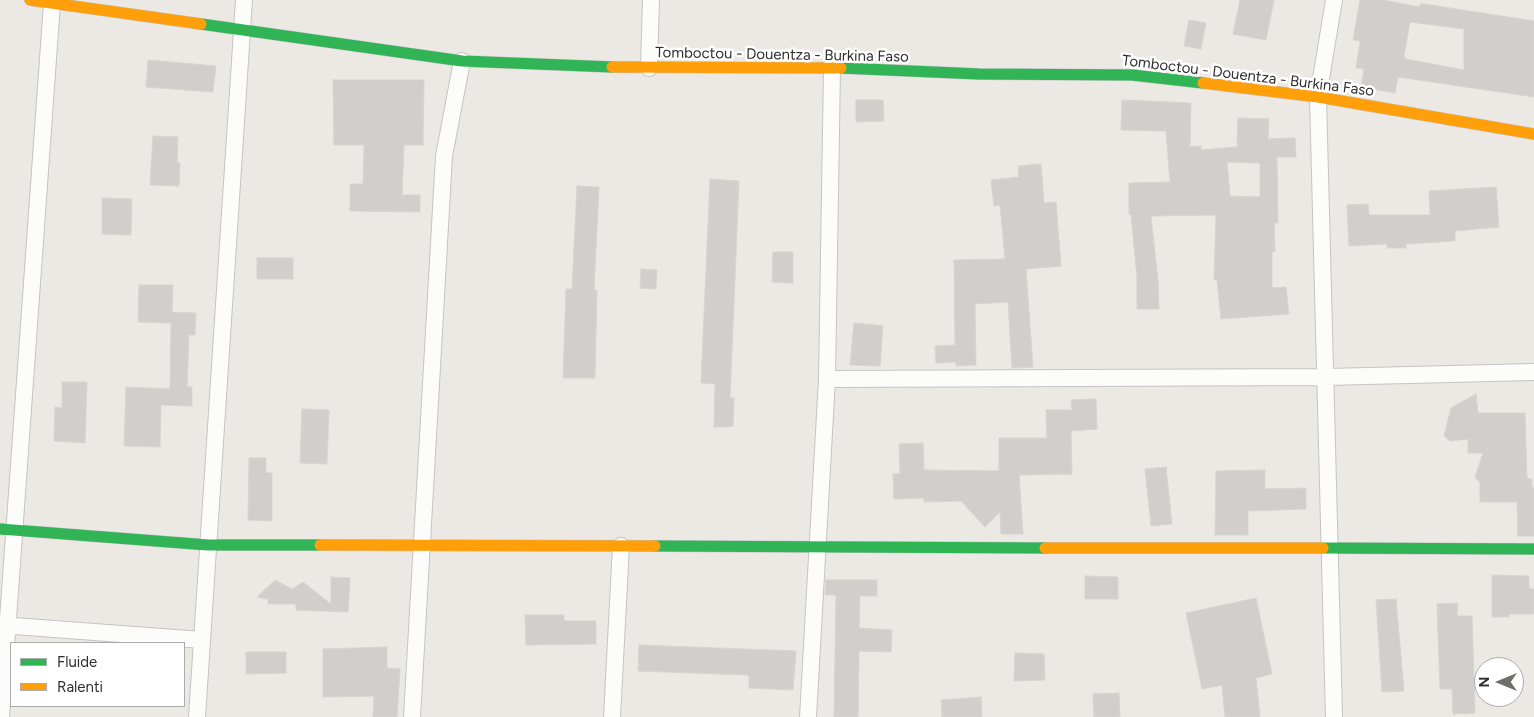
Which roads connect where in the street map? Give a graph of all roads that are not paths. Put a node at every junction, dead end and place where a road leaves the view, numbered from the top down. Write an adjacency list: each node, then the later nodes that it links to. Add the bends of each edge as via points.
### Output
1 (30, 0): 5 (street, Tomboctou - Douentza - Burkina Faso)
2 (244, 0): 6 (street)
3 (652, 0): 8 (street)
4 (1334, 0): 10 (street)
5 (52, 3): 6 (street, Tomboctou - Douentza - Burkina Faso); 15 (street)
6 (243, 30): 7 (street, Tomboctou - Douentza - Burkina Faso); 16 (street)
7 (462, 61): 8 (street, Tomboctou - Douentza - Burkina Faso); 17 (street, via 444,156)
8 (650, 68): 9 (street, Tomboctou - Douentza - Burkina Faso)
9 (832, 68): 10 (street, Tomboctou - Douentza - Burkina Faso, via 979,74 1132,75); 14 (street)
10 (1318, 97): 11 (street, Tomboctou - Douentza - Burkina Faso); 13 (street)
11 (1534, 134)
12 (1534, 372): 13 (street)
13 (1326, 377): 14 (street); 20 (street)
14 (828, 379): 19 (street)
15 (7, 530): 16 (street); 22 (street)
16 (208, 545): 17 (street); 23 (street)
17 (422, 546): 18 (street); 26 (street)
18 (621, 546): 19 (street); 27 (street)
19 (817, 547): 20 (street); 28 (street)
20 (1331, 548): 21 (street); 29 (street)
21 (1534, 549)
22 (4, 626): 23 (street); 24 (street)
23 (202, 640): 25 (street)
24 (1, 717)
25 (196, 717)
26 (412, 717)
27 (612, 717)
28 (808, 717)
29 (1334, 717)

